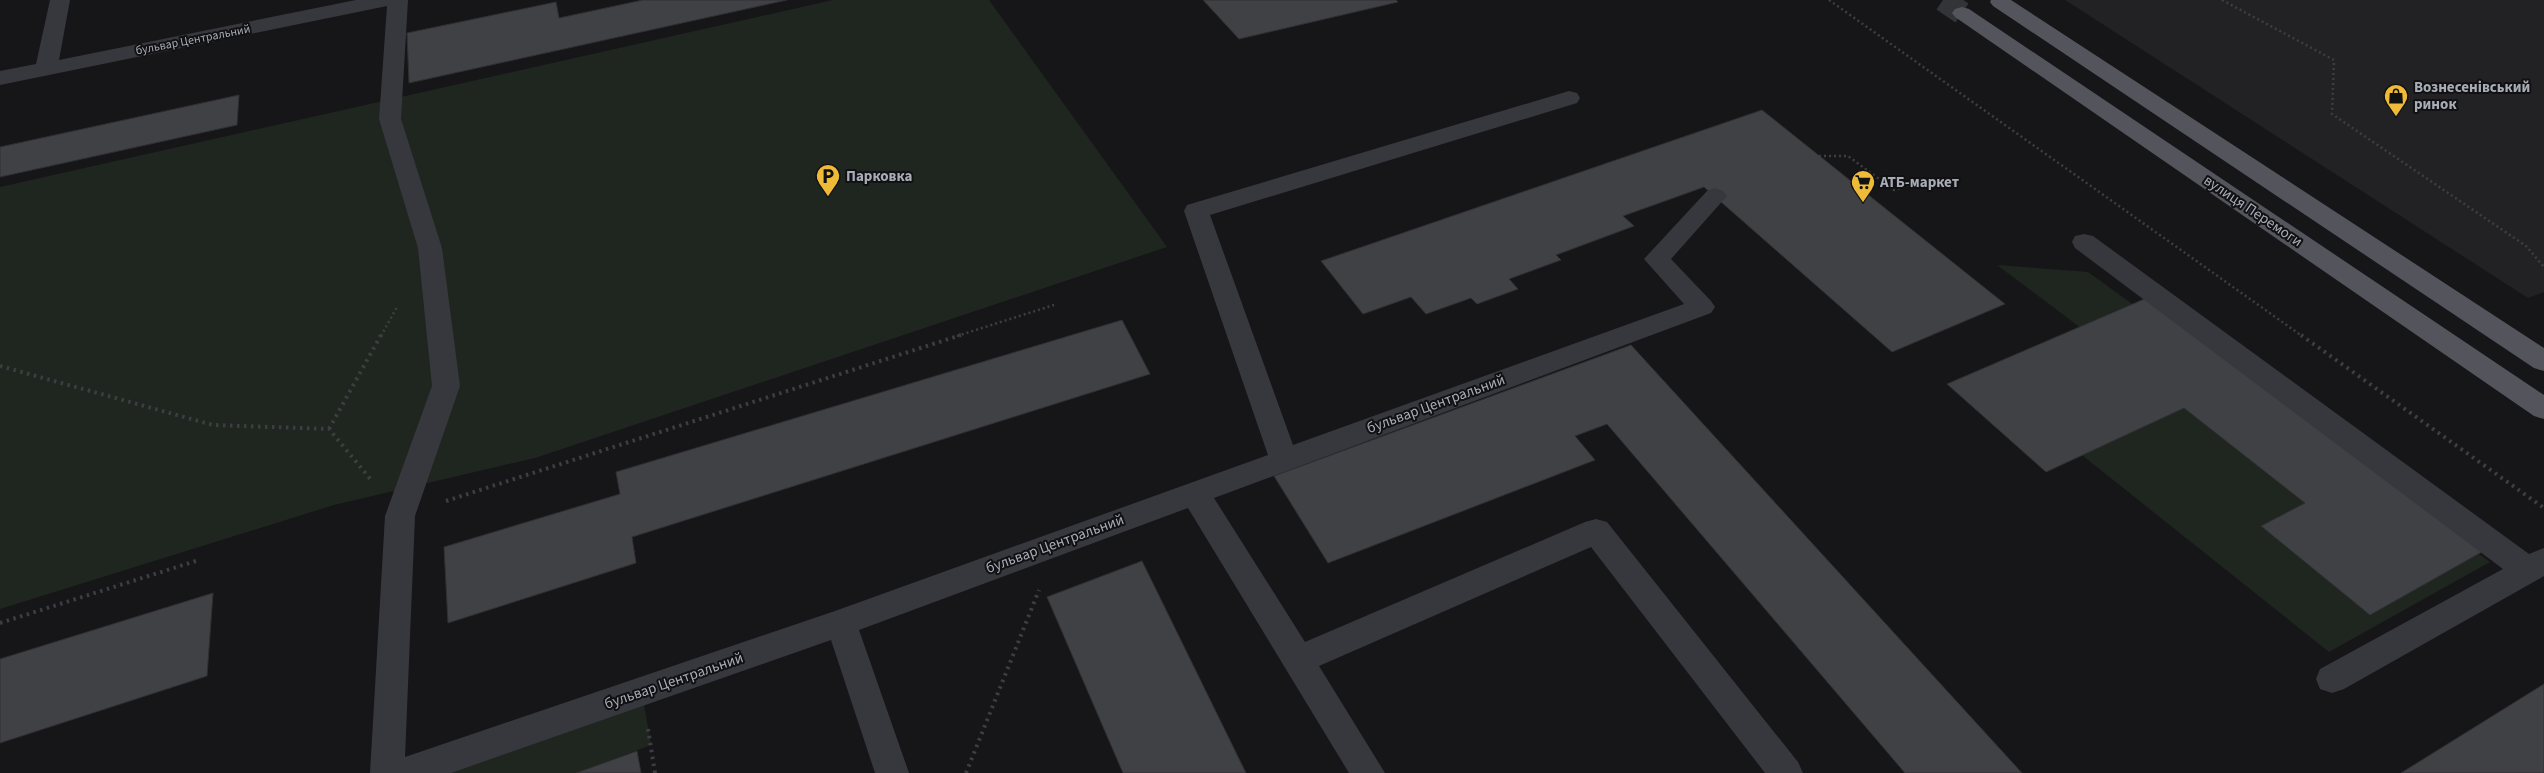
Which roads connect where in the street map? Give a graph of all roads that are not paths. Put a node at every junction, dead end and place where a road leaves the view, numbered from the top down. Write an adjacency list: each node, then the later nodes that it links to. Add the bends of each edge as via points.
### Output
1 (60, 0): 7 (street)
2 (386, 0): 5 (street, бульвар Центральний)
3 (398, 0): 20 (street, via 390,119 430,248 446,386 400,516)
4 (2000, 2): 12 (main road)
5 (357, 4): 7 (street, бульвар Центральний)
6 (1962, 13): 13 (main road, вулиця Перемоги)
7 (46, 69): 8 (street, бульвар Центральний)
8 (0, 78)
9 (1569, 98): 14 (street, via 1196,211)
10 (1715, 196): 14 (street, бульвар Центральний, via 1657,259 1702,307)
11 (2084, 242): 16 (street)
12 (2544, 361)
13 (2544, 409)
14 (1284, 460): 15 (street, бульвар Центральний)
15 (1194, 492): 17 (street, бульвар Центральний); 18 (street)
16 (2535, 566): 19 (street)
17 (841, 623): 21 (street, бульвар Центральний); 22 (street)
18 (1298, 660): 23 (street); 24 (street, via 1596,531)
19 (2332, 679)
20 (387, 773)
21 (406, 773)
22 (892, 773)
23 (1368, 773)
24 (1786, 773)

